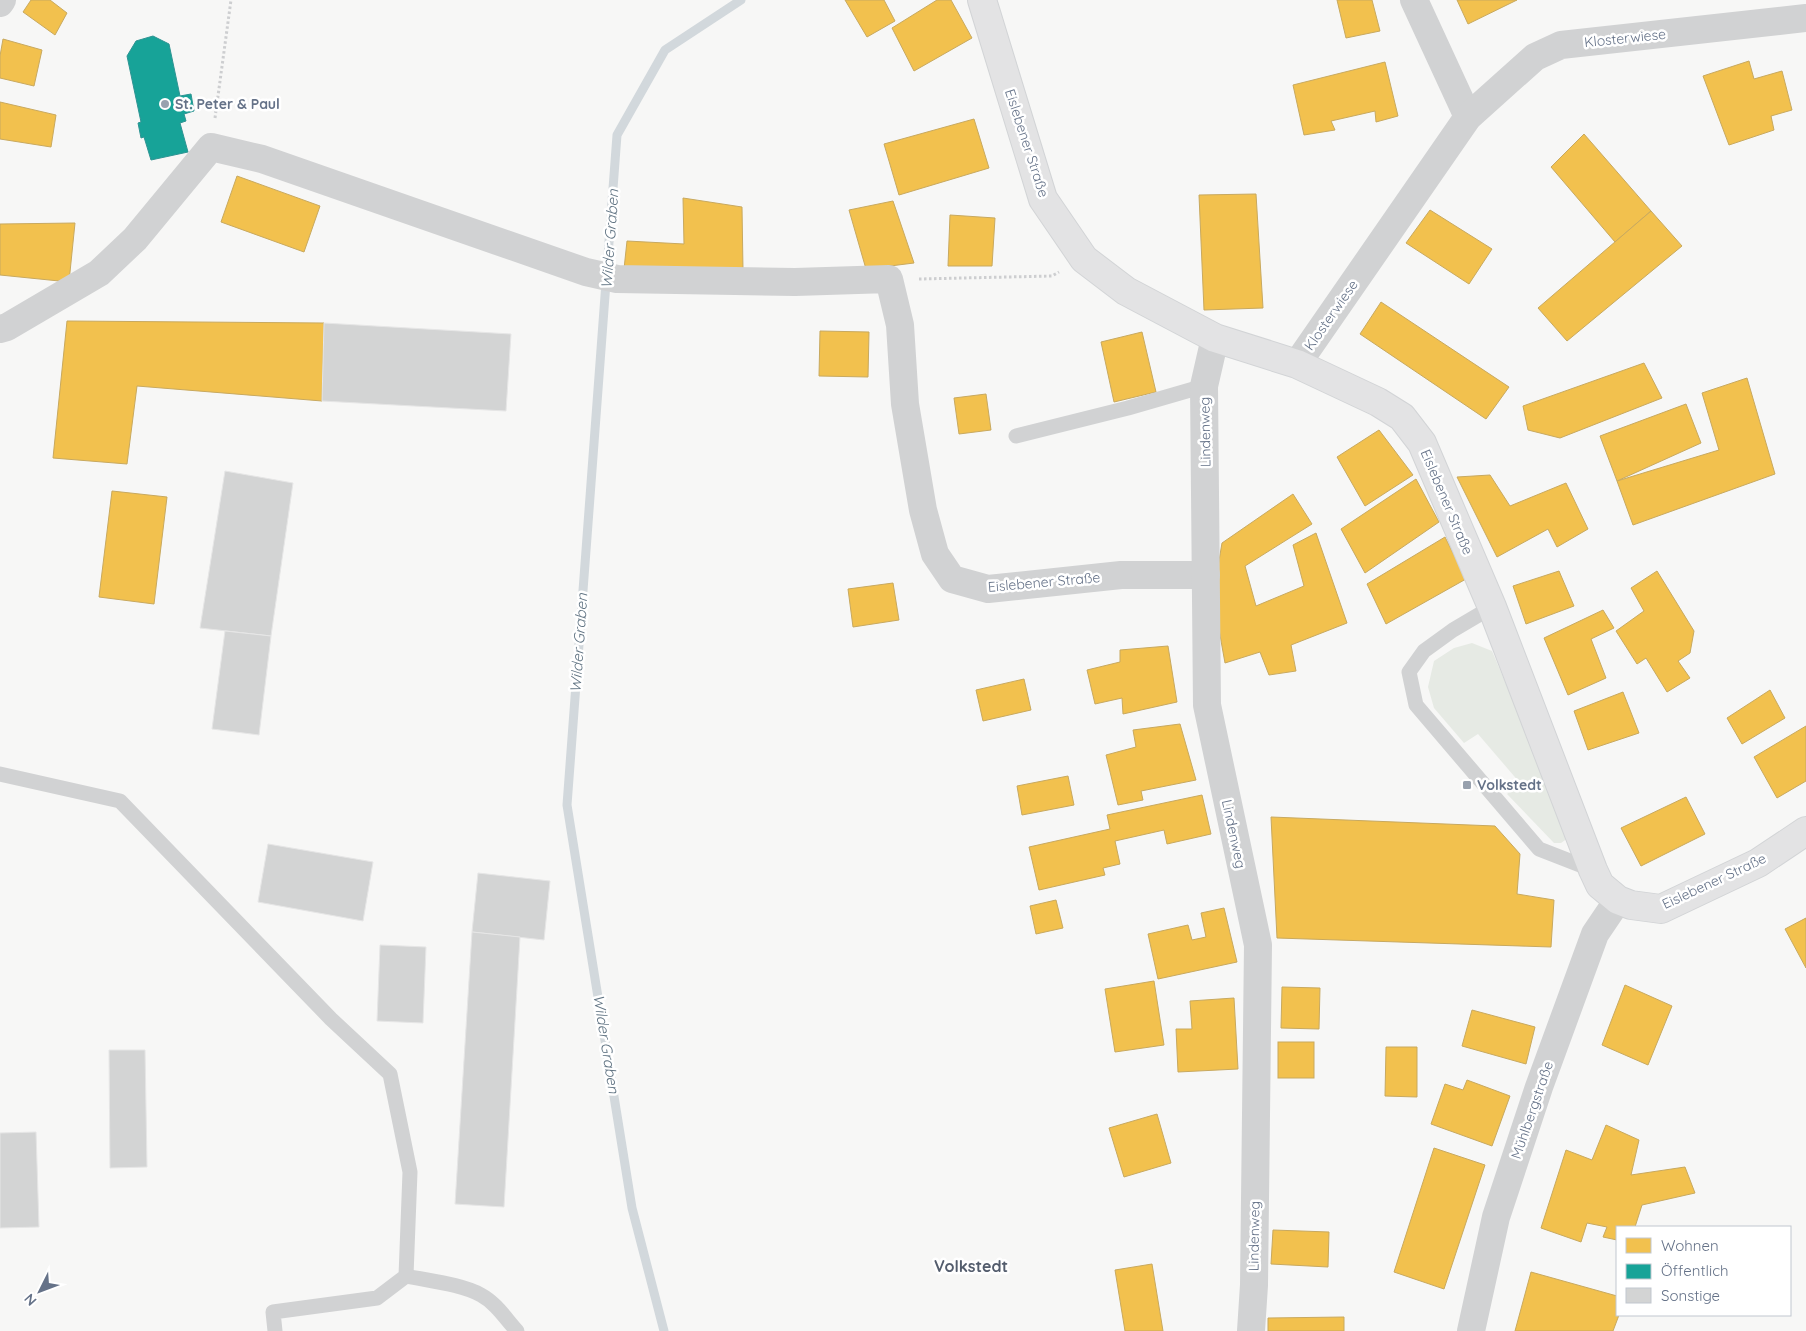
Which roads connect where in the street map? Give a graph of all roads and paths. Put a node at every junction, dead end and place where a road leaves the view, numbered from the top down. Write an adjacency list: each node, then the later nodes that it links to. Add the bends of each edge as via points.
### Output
1 (231, 0): 6 (path)
2 (982, 0): 7 (main road, Eislebener Straße, via 1043,199)
3 (1414, 0): 5 (street)
4 (1806, 18): 5 (street, Klosterwiese, via 1561,46 1535,57)
5 (1468, 117): 11 (street, Klosterwiese)
6 (211, 147): 8 (street, via 262,159 586,272 617,279); 9 (street, via 135,239 99,273)
7 (1084, 259): 8 (path, via 1052,276); 10 (main road, Eislebener Straße, via 1126,291)
8 (889, 280): 14 (street, Eislebener Straße, via 900,325 906,404 924,510 935,554 952,579 988,589 1121,575)
9 (0, 329)
10 (1215, 338): 11 (main road, Eislebener Straße); 12 (street, Lindenweg)
11 (1297, 364): 15 (main road, Eislebener Straße, via 1378,402 1402,417 1422,443)
12 (1204, 386): 13 (lane); 14 (street, Lindenweg)
13 (1016, 436)
14 (1206, 575): 23 (street, Lindenweg, via 1207,705 1258,945)
15 (1492, 607): 18 (main road, Eislebener Straße); 18 (lane, via 1424,651 1409,672 1416,705 1539,849)
16 (0, 774): 20 (lane, via 120,801 331,1019 390,1074 410,1172)
17 (1806, 831): 19 (main road, Eislebener Straße, via 1758,863 1661,909)
18 (1593, 870): 19 (main road, Eislebener Straße, via 1600,885)
19 (1618, 900): 24 (street, Mühlbergstraße, via 1595,934 1539,1087 1496,1217)
20 (406, 1276): 21 (lane, via 376,1298 273,1312); 22 (lane, via 482,1295)
21 (275, 1331)
22 (516, 1331)
23 (1251, 1331)
24 (1472, 1331)

